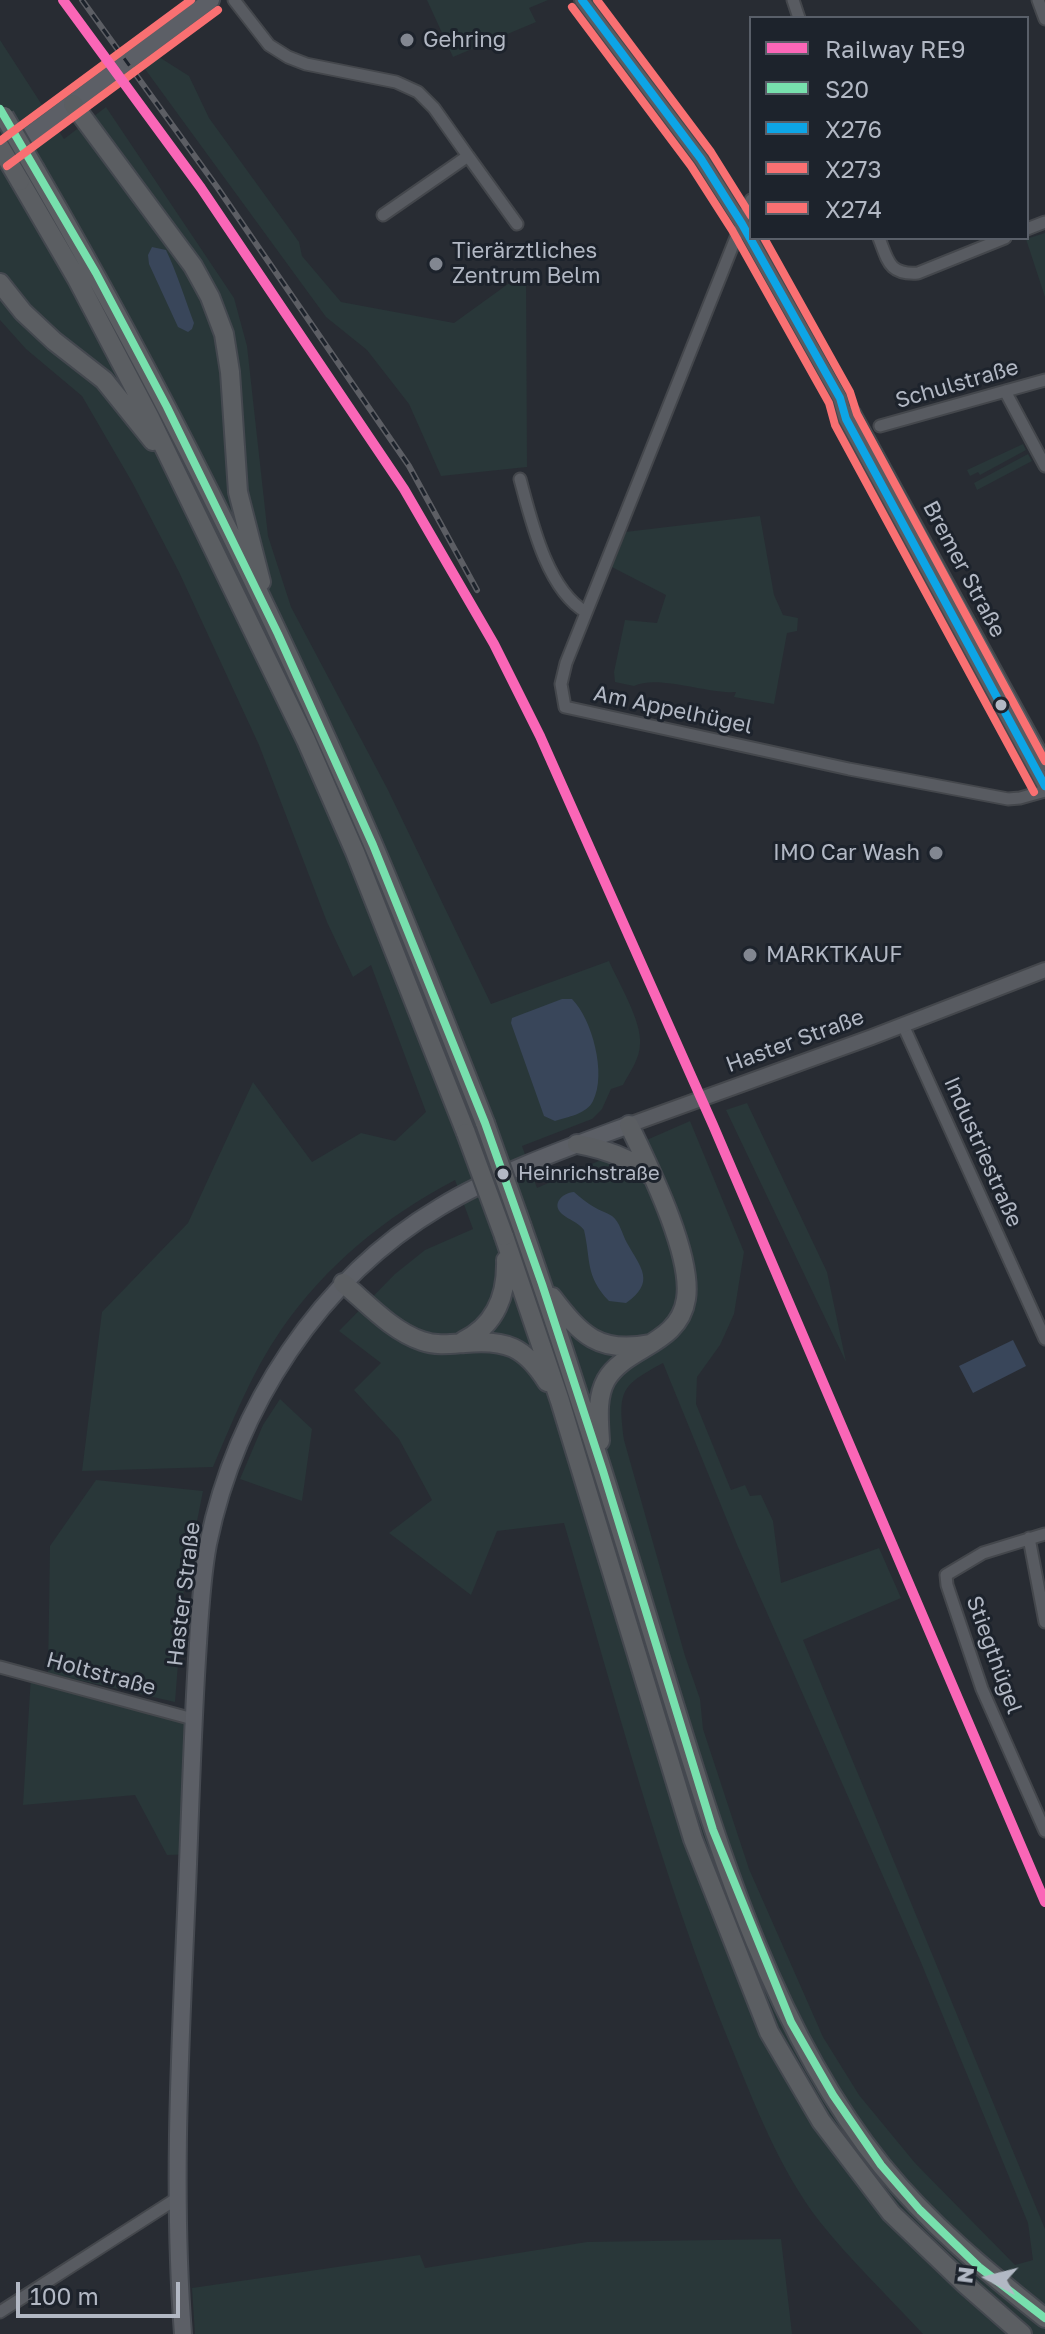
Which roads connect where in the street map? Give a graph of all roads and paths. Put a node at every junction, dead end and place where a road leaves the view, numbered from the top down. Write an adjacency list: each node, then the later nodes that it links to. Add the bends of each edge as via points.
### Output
1 (211, 0): 6 (main road)
2 (234, 0): 10 (street, via 269,45 288,57 418,92)
3 (582, 0): 14 (street, Bremer Straße, via 677,125)
4 (1038, 0): 5 (street)
5 (1045, 19)
6 (73, 104): 9 (main road); 28 (highway, via 193,266 220,321 230,372 238,492)
7 (2, 112): 28 (highway, bridge, via 167,407)
8 (0, 147): 24 (highway, bridge, via 77,279)
9 (0, 156)
10 (468, 156): 12 (street); 13 (street)
11 (749, 205): 14 (street, Am Appelhügel)
12 (383, 215)
13 (517, 224)
14 (742, 224): 15 (street, Bremer Straße); 27 (street, Am Appelhügel)
15 (749, 236)
16 (751, 240): 22 (street, Bremer Straße)
17 (880, 240): 18 (street, via 894,270 905,274)
18 (1000, 240)
19 (0, 283): 24 (highway, via 54,341 104,380)
20 (1045, 380): 21 (street, Schulstraße)
21 (1005, 391): 23 (street, Schulstraße); 25 (street)
22 (840, 398): 29 (street, Bremer Straße, via 877,453); 30 (street, Bremer Straße, via 846,419)
23 (880, 426)
24 (170, 460): 36 (highway, bridge, via 360,865)
25 (1045, 466)
26 (520, 479): 27 (street, via 536,541 567,597)
27 (586, 612): 30 (street, Am Appelhügel, via 561,684 565,707 1008,799)
28 (278, 634): 38 (highway, bridge, via 373,845 485,1123)
29 (1045, 763)
30 (1045, 788)
31 (1045, 970): 32 (street, Haster Straße)
32 (903, 1025): 33 (street, Haster Straße); 39 (street, Industriestraße)
33 (629, 1125): 34 (main road, Haster Straße); 35 (highway)
34 (577, 1144): 35 (highway, via 615,1154); 37 (main road, Haster Straße, via 441,1206)
35 (652, 1177): 41 (highway, via 688,1275 679,1320)
36 (504, 1236): 40 (highway, via 507,1280 500,1304 481,1329); 42 (highway)
37 (343, 1283): 40 (highway, via 396,1328 423,1341); 48 (main road, Haster Straße, via 272,1378 228,1471 207,1548)
38 (542, 1284): 41 (highway, via 575,1327 592,1340 631,1348); 43 (highway)
39 (1045, 1339)
40 (457, 1344): 42 (highway, via 508,1344 539,1369)
41 (652, 1344): 43 (highway, via 606,1380 599,1405)
42 (560, 1401): 54 (highway, via 693,1839 769,2032 821,2121 891,2213)
43 (603, 1471): 52 (highway, via 713,1830 791,2022 833,2095 920,2210 979,2267)
44 (1045, 1534): 45 (street, Stiegthügel)
45 (1029, 1538): 46 (street); 49 (street, Stiegthügel, via 983,1553 946,1575 982,1689)
46 (1045, 1622)
47 (0, 1667): 48 (street, Holtstraße)
48 (193, 1719): 50 (main road, Haster Straße)
49 (1045, 1831)
50 (176, 2199): 51 (street); 53 (main road, Haster Straße)
51 (0, 2312)
52 (1045, 2318)
53 (183, 2334)
54 (1022, 2334)

